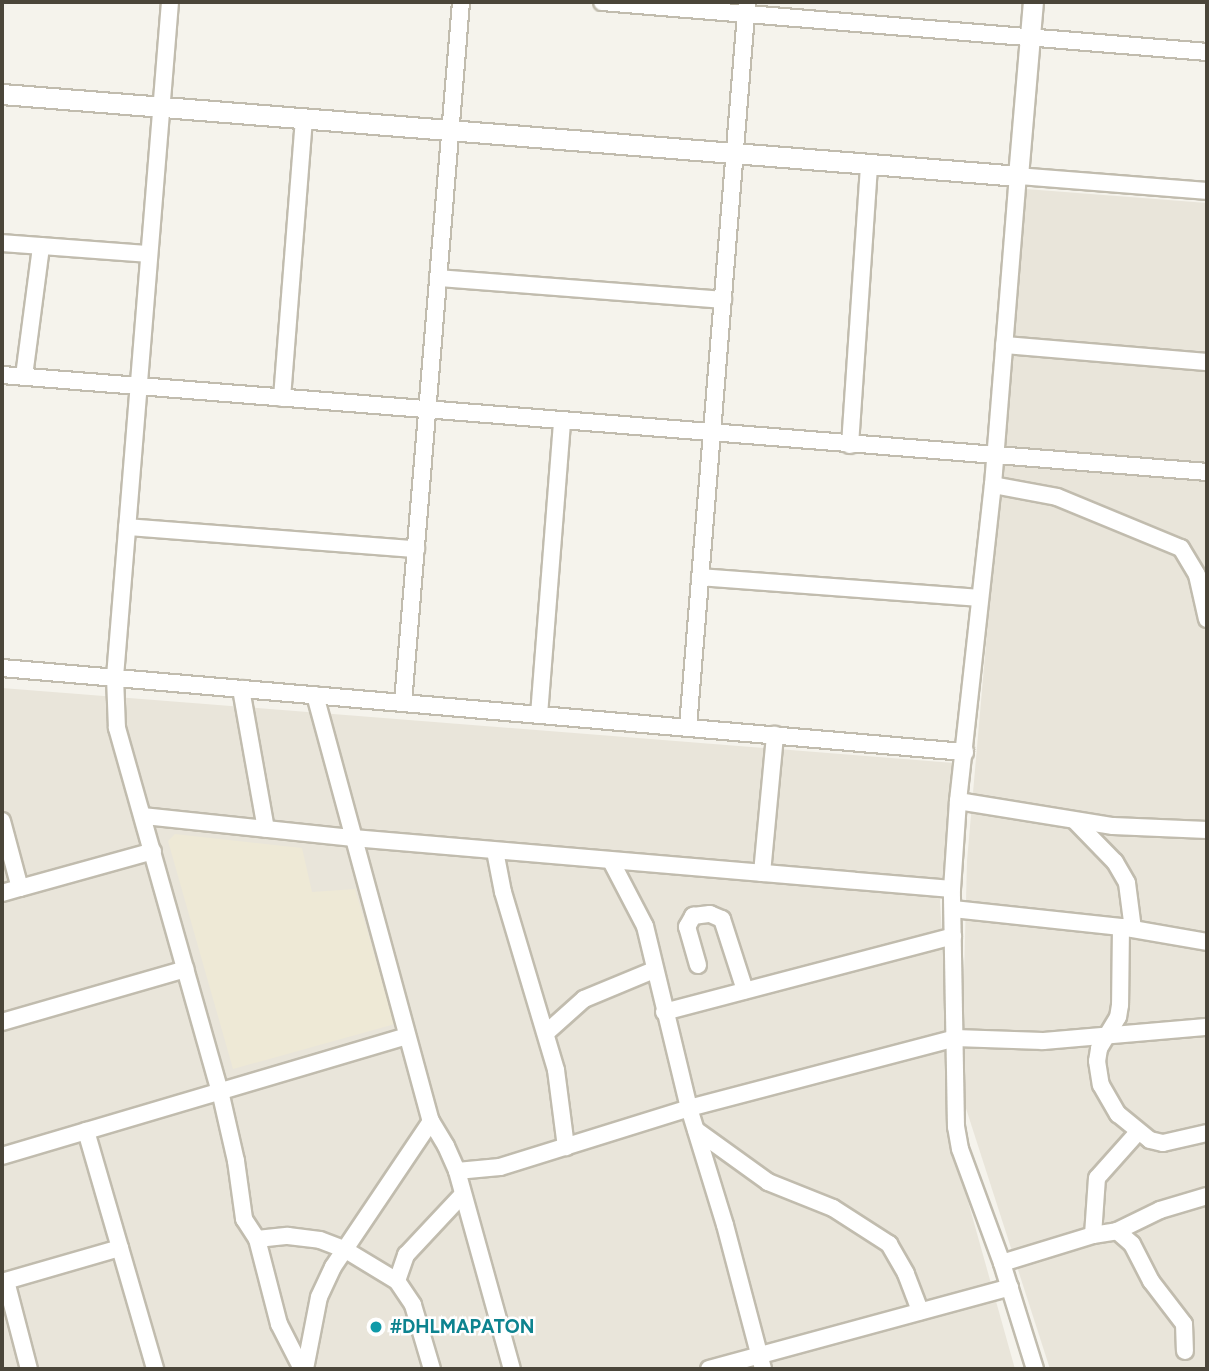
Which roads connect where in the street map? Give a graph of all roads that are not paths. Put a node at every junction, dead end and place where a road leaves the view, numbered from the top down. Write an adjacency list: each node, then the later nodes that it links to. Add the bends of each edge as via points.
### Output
1 (170, 2): 9 (street)
2 (461, 2): 11 (street)
3 (602, 2): 5 (street)
4 (1032, 2): 6 (street)
5 (747, 8): 6 (street); 12 (street)
6 (1030, 37): 7 (street); 14 (street)
7 (1207, 52)
8 (2, 94): 9 (street)
9 (162, 107): 10 (street); 18 (street)
10 (304, 118): 11 (street); 26 (street)
11 (450, 130): 12 (street); 19 (street)
12 (735, 153): 13 (street); 20 (street)
13 (869, 164): 14 (street); 30 (street)
14 (1018, 176): 15 (street); 21 (street)
15 (1207, 191)
16 (2, 243): 17 (street)
17 (41, 246): 18 (street); 24 (street)
18 (149, 254): 25 (street)
19 (438, 278): 20 (street); 27 (street)
20 (723, 300): 29 (street)
21 (1004, 345): 22 (street); 31 (street)
22 (1207, 362)
23 (2, 374): 24 (street)
24 (24, 376): 25 (street)
25 (139, 386): 26 (street); 34 (street)
26 (282, 398): 27 (street)
27 (427, 410): 28 (street); 35 (street)
28 (562, 421): 29 (street); 44 (street)
29 (712, 434): 30 (street); 36 (street)
30 (850, 445): 31 (street)
31 (995, 457): 32 (street); 33 (street)
32 (1203, 470)
33 (993, 485): 37 (street); 38 (street, via 1057,497 1181,548 1197,575)
34 (127, 527): 35 (street); 40 (street)
35 (416, 549): 43 (street)
36 (700, 578): 37 (street); 45 (street)
37 (979, 598): 47 (street)
38 (1207, 618)
39 (2, 668): 40 (street)
40 (115, 677): 41 (street); 49 (street, via 117,728)
41 (240, 689): 42 (street); 52 (street)
42 (315, 695): 43 (street); 54 (street)
43 (403, 703): 44 (street)
44 (539, 715): 45 (street)
45 (688, 727): 46 (street)
46 (775, 735): 47 (street); 58 (street)
47 (965, 752): 48 (street)
48 (958, 801): 51 (street); 60 (street)
49 (143, 816): 52 (street); 55 (street)
50 (2, 821): 59 (street)
51 (1074, 821): 53 (street); 63 (street, via 1115,862 1127,883)
52 (266, 829): 54 (street)
53 (1207, 830)
54 (354, 838): 56 (street); 74 (street)
55 (153, 851): 59 (street); 67 (street)
56 (495, 851): 57 (street); 73 (street)
57 (611, 860): 58 (street); 68 (street, via 641,915)
58 (762, 873): 60 (street)
59 (20, 888): 61 (street)
60 (952, 889): 62 (street)
61 (2, 892)
62 (953, 909): 63 (street); 64 (street)
63 (1127, 928): 65 (street); 76 (street, via 1120,1005)
64 (953, 936): 69 (street); 75 (street)
65 (1207, 942)
66 (698, 965): 69 (street, via 687,927 693,916 710,914 722,919)
67 (186, 969): 71 (street); 77 (street)
68 (653, 970): 70 (street); 73 (street, via 584,999)
69 (745, 990): 70 (street)
70 (664, 1012): 78 (street)
71 (2, 1022)
72 (1207, 1027): 76 (street)
73 (546, 1033): 84 (street)
74 (407, 1036): 77 (street); 79 (street)
75 (955, 1038): 76 (street); 78 (street); 94 (street, via 960,1149)
76 (1105, 1038): 82 (street, via 1097,1060 1101,1086 1118,1114)
77 (220, 1091): 81 (street); 91 (street, via 241,1209)
78 (689, 1108): 80 (street); 84 (street)
79 (431, 1121): 86 (street); 93 (street)
80 (696, 1130): 98 (street, via 768,1182 834,1208 888,1244); 100 (street)
81 (86, 1131): 85 (street); 92 (street)
82 (1138, 1132): 83 (street, via 1163,1143); 90 (street, via 1097,1178)
83 (1207, 1133)
84 (566, 1147): 86 (street, via 500,1167)
85 (2, 1156)
86 (457, 1171): 87 (street)
87 (463, 1194): 95 (street, via 406,1255); 105 (street)
88 (1207, 1196): 89 (street, via 1160,1210)
89 (1117, 1231): 90 (street); 99 (street, via 1132,1244 1151,1281 1184,1324)
90 (1093, 1235): 94 (street)
91 (257, 1239): 93 (street, via 309,1237); 103 (street, via 279,1324)
92 (120, 1248): 96 (street); 102 (street)
93 (344, 1249): 95 (street); 103 (street, via 319,1297)
94 (1002, 1264): 97 (street)
95 (397, 1281): 104 (street, via 413,1305)
96 (4, 1282): 101 (street)
97 (1010, 1287): 98 (street); 107 (street)
98 (920, 1311): 100 (street)
99 (1185, 1352)
100 (761, 1361): 106 (street)
101 (29, 1369)
102 (155, 1369)
103 (303, 1369)
104 (432, 1369)
105 (512, 1369)
106 (709, 1369)
107 (1035, 1369)

